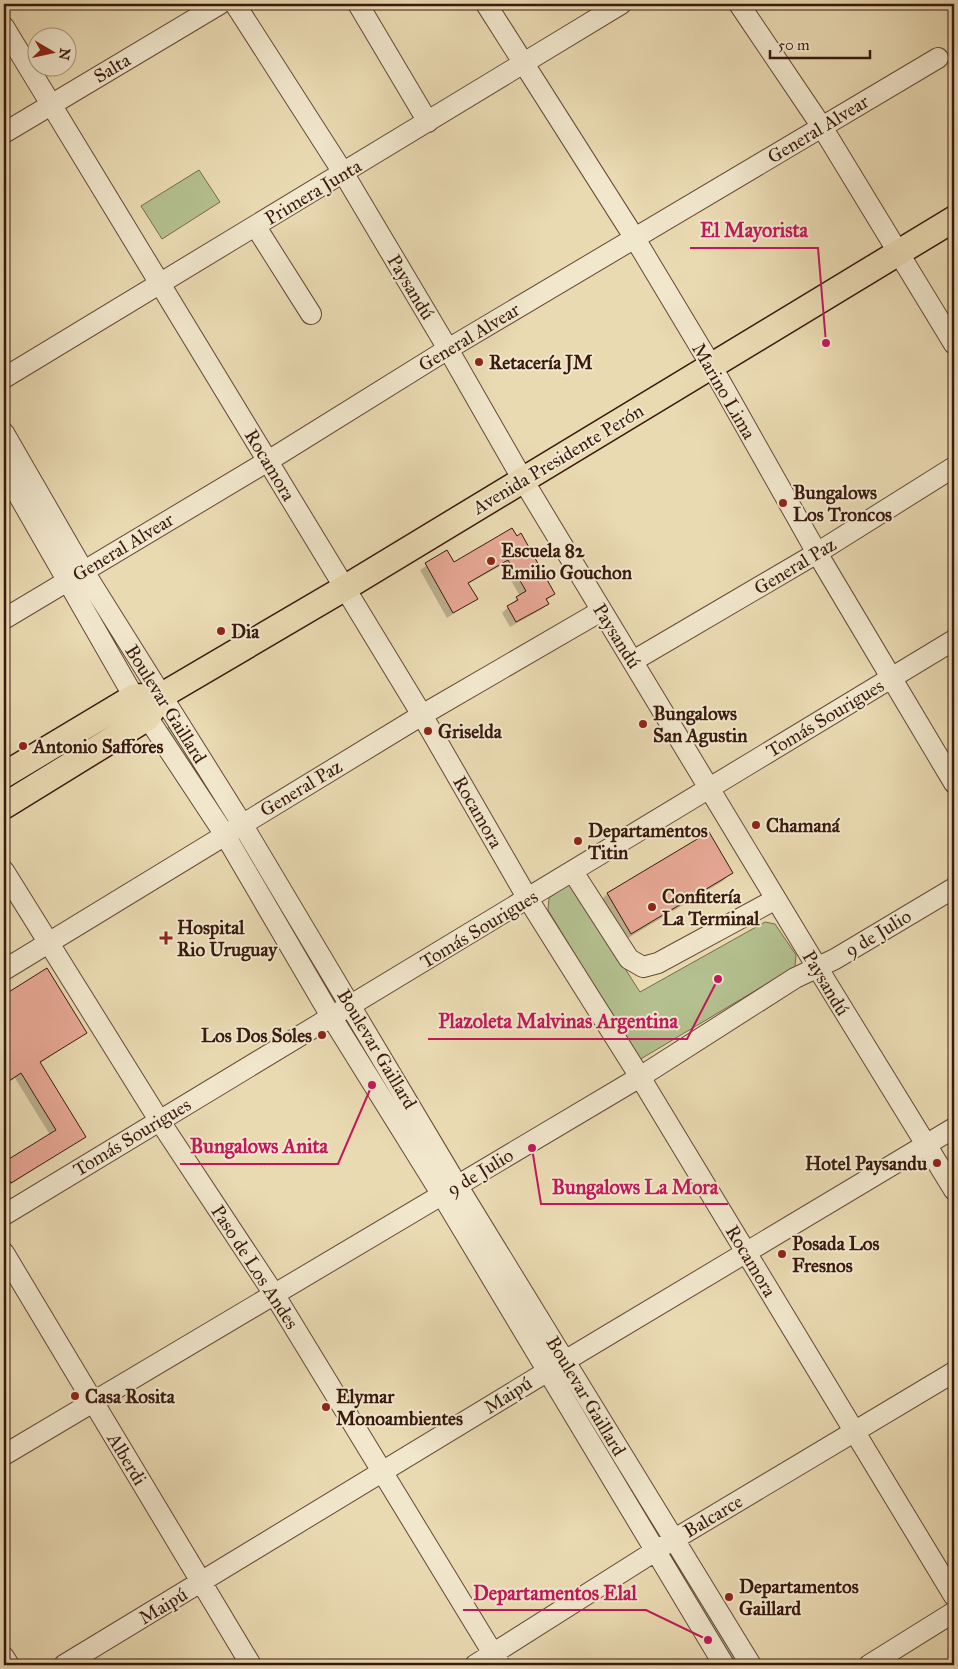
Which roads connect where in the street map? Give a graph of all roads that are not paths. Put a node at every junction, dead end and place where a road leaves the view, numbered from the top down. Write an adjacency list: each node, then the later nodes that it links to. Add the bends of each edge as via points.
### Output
1 (220, 4): 10 (street, Salta)
2 (235, 4): 14 (street, Paysandú)
3 (358, 4): 11 (street)
4 (486, 4): 9 (street, Marino Lima)
5 (738, 4): 12 (street)
6 (616, 5): 9 (street, Primera Junta)
7 (4, 27): 10 (street, Rocamora)
8 (938, 58): 12 (street, General Alvear)
9 (524, 62): 11 (street, Primera Junta); 17 (street, Marino Lima)
10 (50, 105): 13 (street, Salta); 19 (street, Rocamora)
11 (428, 122): 14 (street, Primera Junta)
12 (822, 127): 17 (street, General Alvear); 18 (street)
13 (4, 134)
14 (344, 174): 16 (street, Primera Junta); 22 (street, Paysandú)
15 (954, 219): 18 (main road, Avenida Presidente Perón)
16 (256, 227): 19 (street, Primera Junta); 20 (street)
17 (634, 237): 22 (street, General Alvear); 23 (street, Marino Lima)
18 (900, 252): 21 (street); 23 (main road, Avenida Presidente Perón)
19 (161, 284): 24 (street, Primera Junta); 26 (street, Rocamora)
20 (311, 314)
21 (954, 344)
22 (448, 349): 26 (street, General Alvear); 29 (street, Paysandú)
23 (712, 368): 29 (main road, Avenida Presidente Perón); 30 (street, Marino Lima)
24 (4, 378)
25 (4, 433): 31 (street, Boulevar Gaillard)
26 (268, 461): 31 (street, General Alvear); 32 (street, Rocamora)
27 (954, 467): 30 (street, General Paz)
28 (4, 470): 31 (street, Boulevar Gaillard)
29 (523, 480): 32 (main road, Avenida Presidente Perón); 33 (street, Paysandú)
30 (817, 553): 36 (street, General Paz); 37 (street, Marino Lima)
31 (75, 575): 34 (street, General Alvear); 38 (street, Boulevar Gaillard); 39 (street, Boulevar Gaillard)
32 (343, 589): 38 (main road, Avenida Presidente Perón); 40 (street, Rocamora)
33 (601, 611): 36 (street, Paysandú); 40 (street, General Paz)
34 (4, 619)
35 (954, 640): 37 (street, Tomás Sourigues)
36 (633, 661): 44 (street, Paysandú)
37 (891, 677): 43 (street, Marino Lima); 44 (street, Tomás Sourigues)
38 (161, 696): 39 (main road, Avenida Presidente Perón); 41 (main road, Avenida Presidente Perón); 46 (street, Boulevar Gaillard)
39 (134, 697): 41 (street, Boulevar Gaillard); 42 (main road, Avenida Presidente Perón)
40 (422, 716): 46 (street, General Paz); 51 (street, Rocamora)
41 (147, 718): 45 (main road, Avenida Presidente Perón); 47 (street, Boulevar Gaillard)
42 (4, 774)
43 (954, 783)
44 (709, 789): 49 (street, Tomás Sourigues); 52 (street, Paysandú)
45 (4, 806)
46 (242, 824): 47 (street, General Paz); 56 (street, Boulevar Gaillard)
47 (225, 835): 53 (street, General Paz); 57 (street, Boulevar Gaillard)
48 (4, 871): 53 (street, Paso de Los Andes)
49 (573, 872): 51 (street, Tomás Sourigues); 52 (street, via 629,959 643,967 658,963)
50 (954, 888): 54 (street, 9 de Julio, via 835,960)
51 (528, 899): 56 (street, Tomás Sourigues); 58 (street, Rocamora)
52 (776, 899): 54 (street, Paysandú)
53 (50, 942): 55 (street, General Paz); 59 (street, Paso de Los Andes)
54 (817, 967): 58 (street, 9 de Julio); 61 (street, Paysandú)
55 (4, 970)
56 (352, 1006): 57 (street, Tomás Sourigues); 62 (street, Boulevar Gaillard)
57 (332, 1018): 59 (street, Tomás Sourigues); 62 (street, Boulevar Gaillard)
58 (640, 1077): 62 (street, 9 de Julio); 66 (street, Rocamora)
59 (159, 1120): 64 (street, Tomás Sourigues); 67 (street, Paso de Los Andes)
60 (954, 1128): 61 (street, Maipú)
61 (926, 1145): 63 (street, Paysandú); 66 (street, Maipú)
62 (450, 1190): 67 (street, 9 de Julio); 68 (street, Boulevar Gaillard)
63 (954, 1190)
64 (4, 1215)
65 (4, 1253): 70 (street, Alberdi)
66 (747, 1254): 68 (street, Maipú); 71 (street, Rocamora)
67 (274, 1294): 70 (street, 9 de Julio); 73 (street, Paso de Los Andes)
68 (556, 1366): 73 (street, Maipú); 74 (street, Boulevar Gaillard); 75 (street, Boulevar Gaillard)
69 (954, 1372): 71 (street, Balcarce)
70 (93, 1402): 72 (street, 9 de Julio); 76 (street, Alberdi)
71 (855, 1432): 74 (street, Balcarce); 77 (street, Rocamora)
72 (4, 1455)
73 (383, 1473): 76 (street, Maipú); 80 (street, Paso de Los Andes)
74 (674, 1540): 75 (street, Balcarce); 86 (street, Boulevar Gaillard)
75 (654, 1552): 80 (street, Balcarce); 85 (street, Boulevar Gaillard)
76 (201, 1582): 82 (street, Maipú); 83 (street, Alberdi)
77 (954, 1596)
78 (954, 1612): 87 (street)
79 (4, 1657): 81 (street)
80 (497, 1660): 84 (street, Balcarce)
81 (9, 1665)
82 (64, 1665)
83 (251, 1665)
84 (475, 1665)
85 (724, 1665)
86 (751, 1665)
87 (869, 1665)

